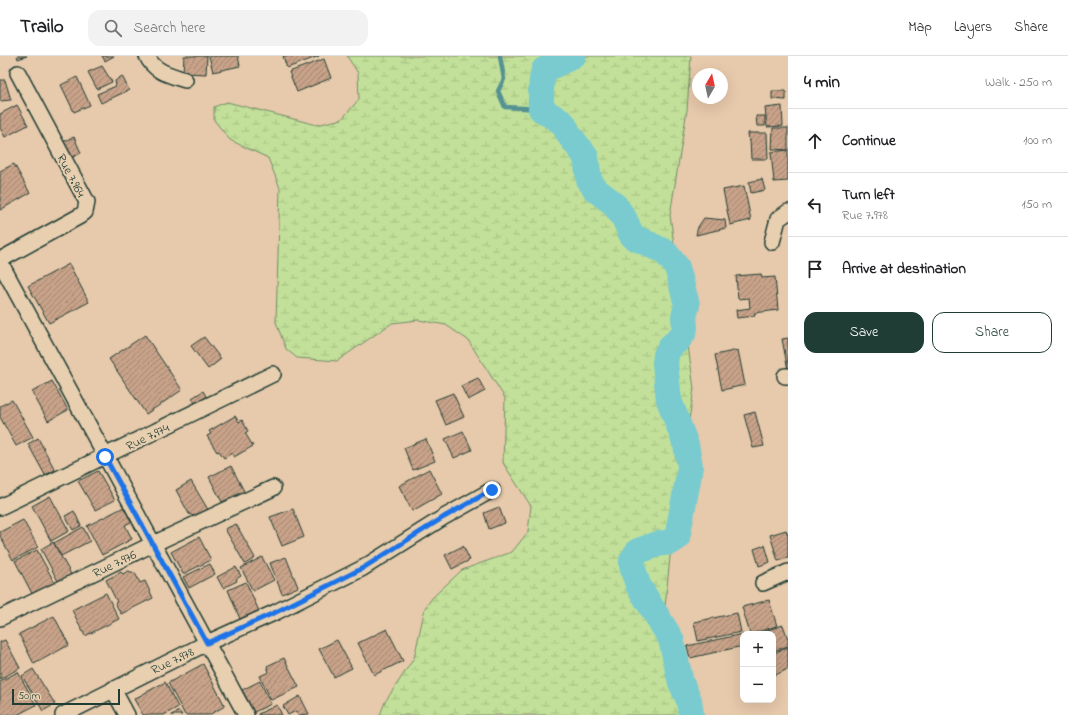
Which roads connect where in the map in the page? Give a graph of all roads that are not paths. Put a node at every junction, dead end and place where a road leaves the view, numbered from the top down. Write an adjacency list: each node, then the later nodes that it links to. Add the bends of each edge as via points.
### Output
1 (147, 56): 3 (street, via 150,63 163,73)
2 (18, 73): 6 (street, Rue 7.964, via 87,202 85,212 80,216)
3 (185, 80)
4 (788, 212): 5 (street, via 778,219)
5 (772, 242)
6 (0, 261): 8 (street)
7 (273, 374): 8 (street, Rue 7.974)
8 (105, 457): 11 (street, Rue 7.974); 12 (street)
9 (272, 488): 12 (street, Rue 7.976)
10 (492, 490): 16 (street, Rue 7.978, via 363,568)
11 (0, 508)
12 (153, 544): 15 (street, Rue 7.976); 16 (street)
13 (788, 572): 14 (street)
14 (763, 583)
15 (0, 618)
16 (207, 643): 17 (street, Rue 7.978); 20 (street)
17 (113, 689): 18 (street, Rue 7.978); 19 (street)
18 (63, 715)
19 (127, 715)
20 (246, 715)

